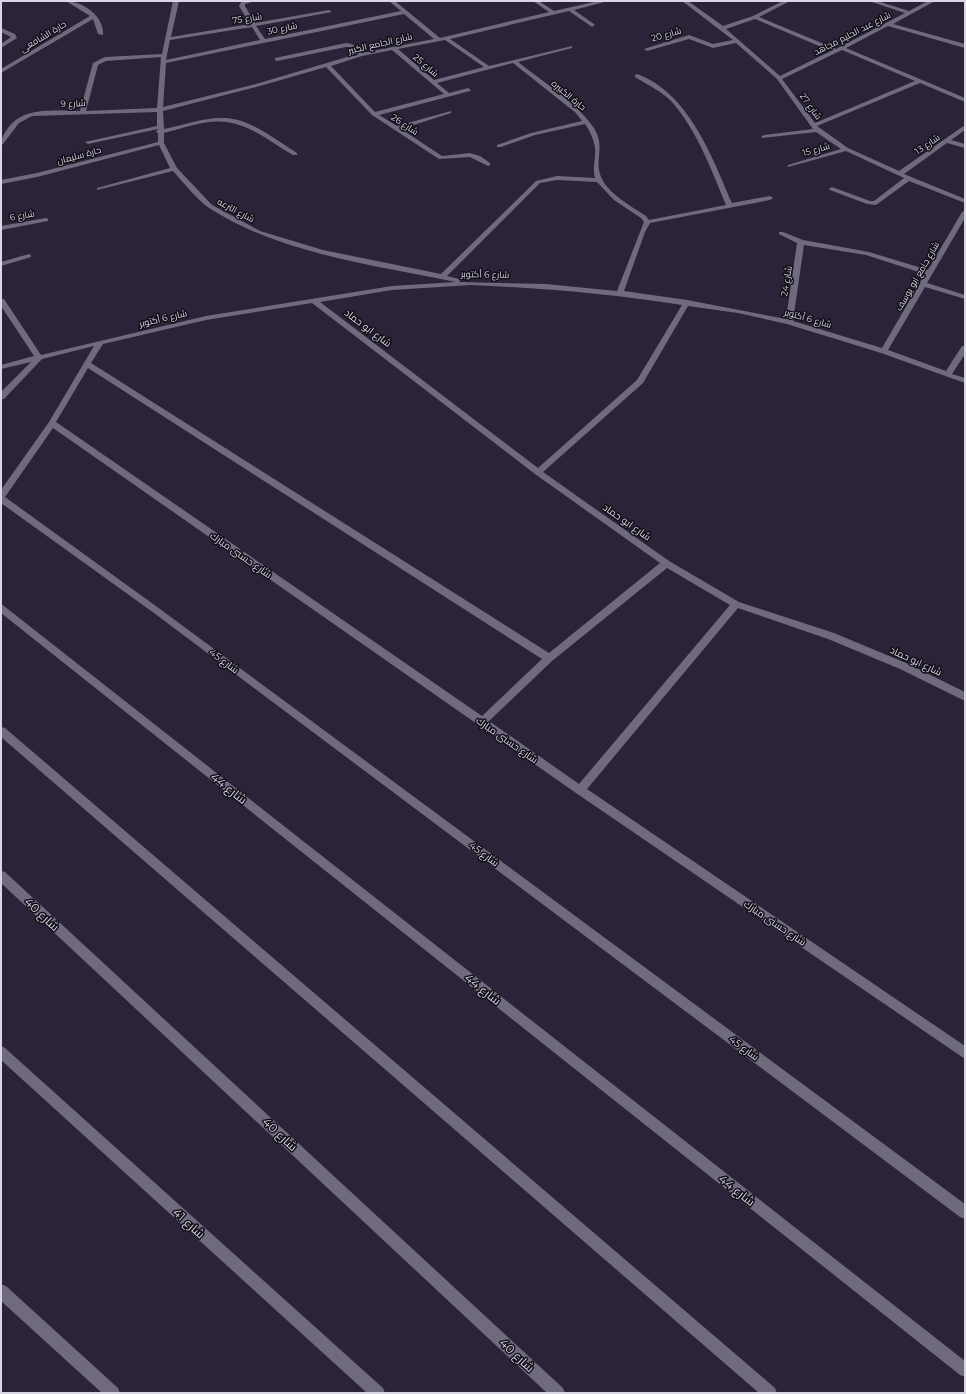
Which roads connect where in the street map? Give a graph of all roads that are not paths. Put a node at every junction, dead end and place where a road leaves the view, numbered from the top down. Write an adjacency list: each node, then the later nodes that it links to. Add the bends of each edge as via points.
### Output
1 (69, 1): 16 (street)
2 (176, 1): 25 (street, شارع الترعه)
3 (252, 1): 19 (street, via 242,6)
4 (392, 1): 13 (street)
5 (536, 1): 14 (street)
6 (605, 1): 11 (street, شارع الجامع الكبير)
7 (685, 1): 21 (street, شارع 27)
8 (787, 1): 17 (street)
9 (872, 1): 15 (street)
10 (932, 1): 15 (street, شارع عبد الحليم مجاهد)
11 (569, 9): 14 (street, شارع الجامع الكبير); 20 (street)
12 (329, 12): 19 (street, شارع 75)
13 (404, 12): 26 (street); 28 (street, شارع 30)
14 (553, 13): 24 (street, شارع الجامع الكبير)
15 (909, 13): 18 (street, شارع عبد الحليم مجاهد)
16 (94, 16): 23 (street, via 100,24); 42 (street, حارة الشافعى)
17 (755, 17): 21 (street); 35 (street)
18 (888, 24): 31 (street); 33 (street, شارع عبد الحليم مجاهد)
19 (253, 25): 25 (street, شارع 75); 28 (street)
20 (592, 25)
21 (722, 28): 27 (street, شارع 27)
22 (1, 30): 29 (street, via 13,35 14,38)
23 (101, 34)
24 (446, 38): 26 (street, شارع الجامع الكبير); 41 (street)
25 (168, 39): 37 (street, شارع الترعه)
26 (438, 39): 32 (street, شارع الجامع الكبير)
27 (736, 40): 34 (street, شارع 20, via 713,46 689,37); 44 (street, شارع 27)
28 (263, 41): 37 (street, شارع 30)
29 (1, 46)
30 (570, 46): 39 (street)
31 (965, 46)
32 (393, 48): 36 (street, شارع الجامع الكبير); 46 (street, شارع 25)
33 (842, 48): 35 (street, شارع عبد الحليم مجاهد); 45 (street)
34 (647, 49)
35 (836, 51): 44 (street, شارع عبد الحليم مجاهد)
36 (361, 55): 38 (street, via 346,45); 40 (street, شارع الجامع الكبير)
37 (164, 59): 50 (street, شارع الترعه); 51 (street, شارع 30, via 106,59 94,64)
38 (277, 59)
39 (513, 61): 41 (street); 54 (street, حارة الكبيره, via 578,112)
40 (327, 65): 50 (street, شارع الجامع الكبير); 53 (street, شارع 26)
41 (488, 68): 46 (street)
42 (1, 71)
43 (637, 76): 79 (street, via 664,92 675,102 706,147)
44 (779, 78): 55 (street, شارع 27)
45 (920, 81): 49 (street); 55 (street)
46 (433, 82): 48 (street, شارع 25)
47 (468, 90): 48 (street)
48 (448, 95): 53 (street)
49 (965, 100)
50 (160, 110): 51 (street, شارع 9); 58 (street, شارع الترعه)
51 (83, 112): 62 (street, شارع 9, via 31,114 22,117 17,120)
52 (449, 112): 57 (street)
53 (374, 114): 57 (street, شارع 26)
54 (586, 122): 64 (street, via 532,134); 73 (street, حارة الكبيره, via 592,130 598,149 596,169)
55 (816, 127): 59 (street); 66 (street, شارع 27)
56 (965, 127): 60 (street, شارع 13)
57 (395, 129): 68 (street, شارع 26, via 441,158 470,155)
58 (159, 130): 61 (street); 63 (street, شارع الترعه); 67 (street, via 227,120 241,124)
59 (764, 137)
60 (947, 141): 65 (street); 71 (street, شارع 13)
61 (88, 142)
62 (1, 143)
63 (161, 143): 70 (street, شارع الترعه); 74 (street, حارة سليمان)
64 (499, 146)
65 (965, 146)
66 (846, 149): 69 (street, شارع 15); 71 (street, شارع 27)
67 (295, 154)
68 (488, 164)
69 (790, 166)
70 (174, 169): 75 (street); 89 (street, شارع الترعه, via 210,206 258,232 322,252)
71 (899, 174): 72 (street, شارع 27)
72 (908, 178): 76 (street, via 876,203 869,203); 78 (street, شارع 27)
73 (600, 180): 82 (street, via 616,199 638,212); 89 (street, via 556,178 538,182)
74 (1, 182)
75 (99, 189)
76 (832, 189)
77 (770, 198): 79 (street)
78 (965, 201)
79 (730, 206): 82 (street)
80 (965, 212): 88 (street, شارع جامع ابو يوسف)
81 (46, 220): 83 (street, شارع 6)
82 (647, 222): 92 (street)
83 (1, 228)
84 (781, 233): 85 (street)
85 (801, 242): 88 (street, via 867,253); 97 (street, شارع 24)
86 (30, 256): 87 (street)
87 (1, 264)
88 (929, 273): 91 (street, شارع جامع ابو يوسف)
89 (442, 277): 90 (street, شارع الترعه)
90 (471, 283): 92 (street, شارع 6 أكتوبر, via 546,286); 95 (street, شارع 6 أكتوبر, via 392,288)
91 (923, 284): 93 (street); 100 (street, شارع جامع ابو يوسف)
92 (620, 293): 96 (street, شارع 6 أكتوبر)
93 (965, 297)
94 (1, 301): 101 (street)
95 (314, 301): 98 (street, شارع 6 أكتوبر, via 206,318); 108 (street, شارع ابو حماد)
96 (687, 302): 97 (street, شارع 6 أكتوبر); 108 (street, via 640,382)
97 (789, 322): 100 (street, شارع 6 أكتوبر)
98 (100, 342): 101 (street, شارع 6 أكتوبر); 102 (street)
99 (965, 348): 104 (street)
100 (884, 350): 104 (street, شارع 6 أكتوبر)
101 (39, 358): 103 (street, شارع 6 أكتوبر); 106 (street)
102 (87, 364): 107 (street); 114 (street)
103 (1, 367)
104 (948, 374): 105 (street, شارع 6 أكتوبر)
105 (965, 381)
106 (1, 397)
107 (52, 423): 109 (street); 116 (street, شارع حسنى مبارك)
108 (538, 472): 111 (street, شارع ابو حماد)
109 (1, 496)
110 (1, 499): 122 (street, شارع 45, via 170,621)
111 (666, 564): 112 (street, شارع ابو حماد); 114 (street)
112 (736, 604): 115 (street, شارع ابو حماد, via 831,636 903,666); 118 (street)
113 (1, 608): 124 (street, شارع 44)
114 (549, 658): 116 (street)
115 (965, 697)
116 (482, 722): 118 (street, شارع حسنى مبارك)
117 (1, 731): 128 (street)
118 (580, 790): 121 (street, شارع حسنى مبارك)
119 (1, 876): 127 (street, شارع 40)
120 (1, 1052): 126 (street, شارع 41)
121 (965, 1053)
122 (965, 1212)
123 (1, 1291): 125 (street)
124 (965, 1370)
125 (113, 1393)
126 (378, 1393)
127 (558, 1393)
128 (770, 1393)

